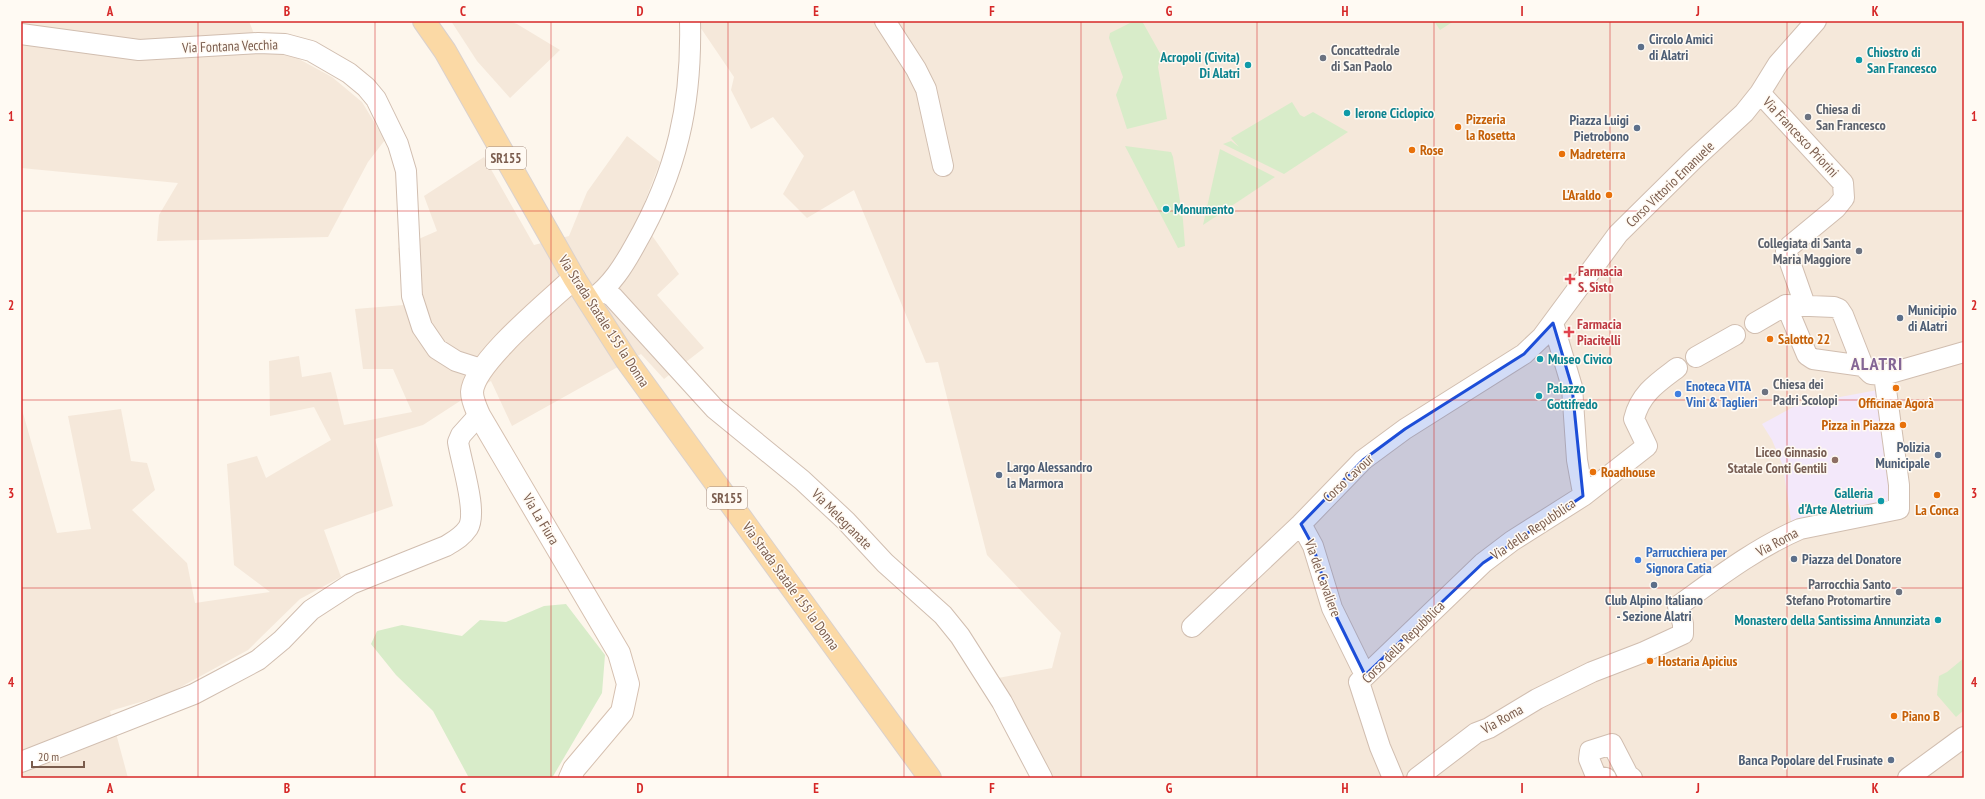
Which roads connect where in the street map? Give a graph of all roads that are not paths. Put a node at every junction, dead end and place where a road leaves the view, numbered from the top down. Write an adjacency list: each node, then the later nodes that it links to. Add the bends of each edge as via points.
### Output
1 (424, 21): 8 (main road, Via Strada Statale 155 la Donna / SR155, via 445,51)
2 (690, 21): 9 (street, via 688,92 681,131 665,184 627,259)
3 (885, 21): 7 (street, via 926,89)
4 (1816, 21): 6 (street, Corso Vittorio Emanuele, via 1778,64)
5 (21, 34): 18 (street, Via Fontana Vecchia, via 139,50 258,43 284,44 311,51 349,73 376,99 398,144 406,171 412,296 422,327 438,349 456,362)
6 (1760, 94): 10 (street, Via Francesco Priorini, via 1835,171 1844,186 1844,198 1836,208 1786,251); 12 (street, Corso Vittorio Emanuele, via 1744,113 1694,158 1618,234)
7 (943, 166)
8 (574, 278): 9 (main road, Via Strada Statale 155 la Donna / SR155); 18 (main road, Via La Fiura, via 520,328)
9 (596, 296): 30 (main road, Via Strada Statale 155 la Donna / SR155, via 627,361); 31 (street, Via Melegranate, via 613,297 715,409 802,480 846,521 885,564 943,615 960,636 1002,702)
10 (1796, 305): 11 (street); 16 (street, via 1839,309); 16 (street, via 1807,355 1813,359)
11 (1755, 323)
12 (1555, 327): 21 (street, via 1572,387 1577,460); 22 (street, Corso Cavour, via 1524,354 1405,429 1363,460)
13 (1735, 335): 15 (street)
14 (1964, 352): 19 (street)
15 (1699, 355)
16 (1863, 366): 19 (street, via 1871,374)
17 (1678, 368): 21 (street, Via della Repubblica, via 1646,393 1637,406 1634,419 1648,446)
18 (481, 370): 20 (main road, Via La Fiura, via 472,392)
19 (1884, 375): 33 (street, Via Roma, via 1899,509 1800,529 1789,534 1728,570 1678,606 1683,634 1592,672 1537,699 1476,733)
20 (479, 415): 27 (street, via 458,442 471,511 469,527 461,537 446,546 351,584 311,610 258,660 194,694); 29 (main road, Via La Fiura, via 620,653 628,684 622,712 574,769)
21 (1583, 493): 23 (street, Via della Repubblica)
22 (1301, 524): 24 (street, Corso Cavour); 25 (street, Via del Cavaliere, via 1313,546 1332,608)
23 (1483, 563): 25 (street, Corso della Repubblica)
24 (1192, 627)
25 (1365, 675): 32 (street, Corso della Repubblica, via 1359,682)
26 (1964, 737): 35 (street)
27 (21, 762)
28 (1626, 777): 34 (street, via 1612,744 1590,751 1589,759 1596,776)
29 (570, 778)
30 (930, 778)
31 (1042, 778)
32 (1393, 778)
33 (1417, 778)
34 (1606, 778)
35 (1908, 778)

